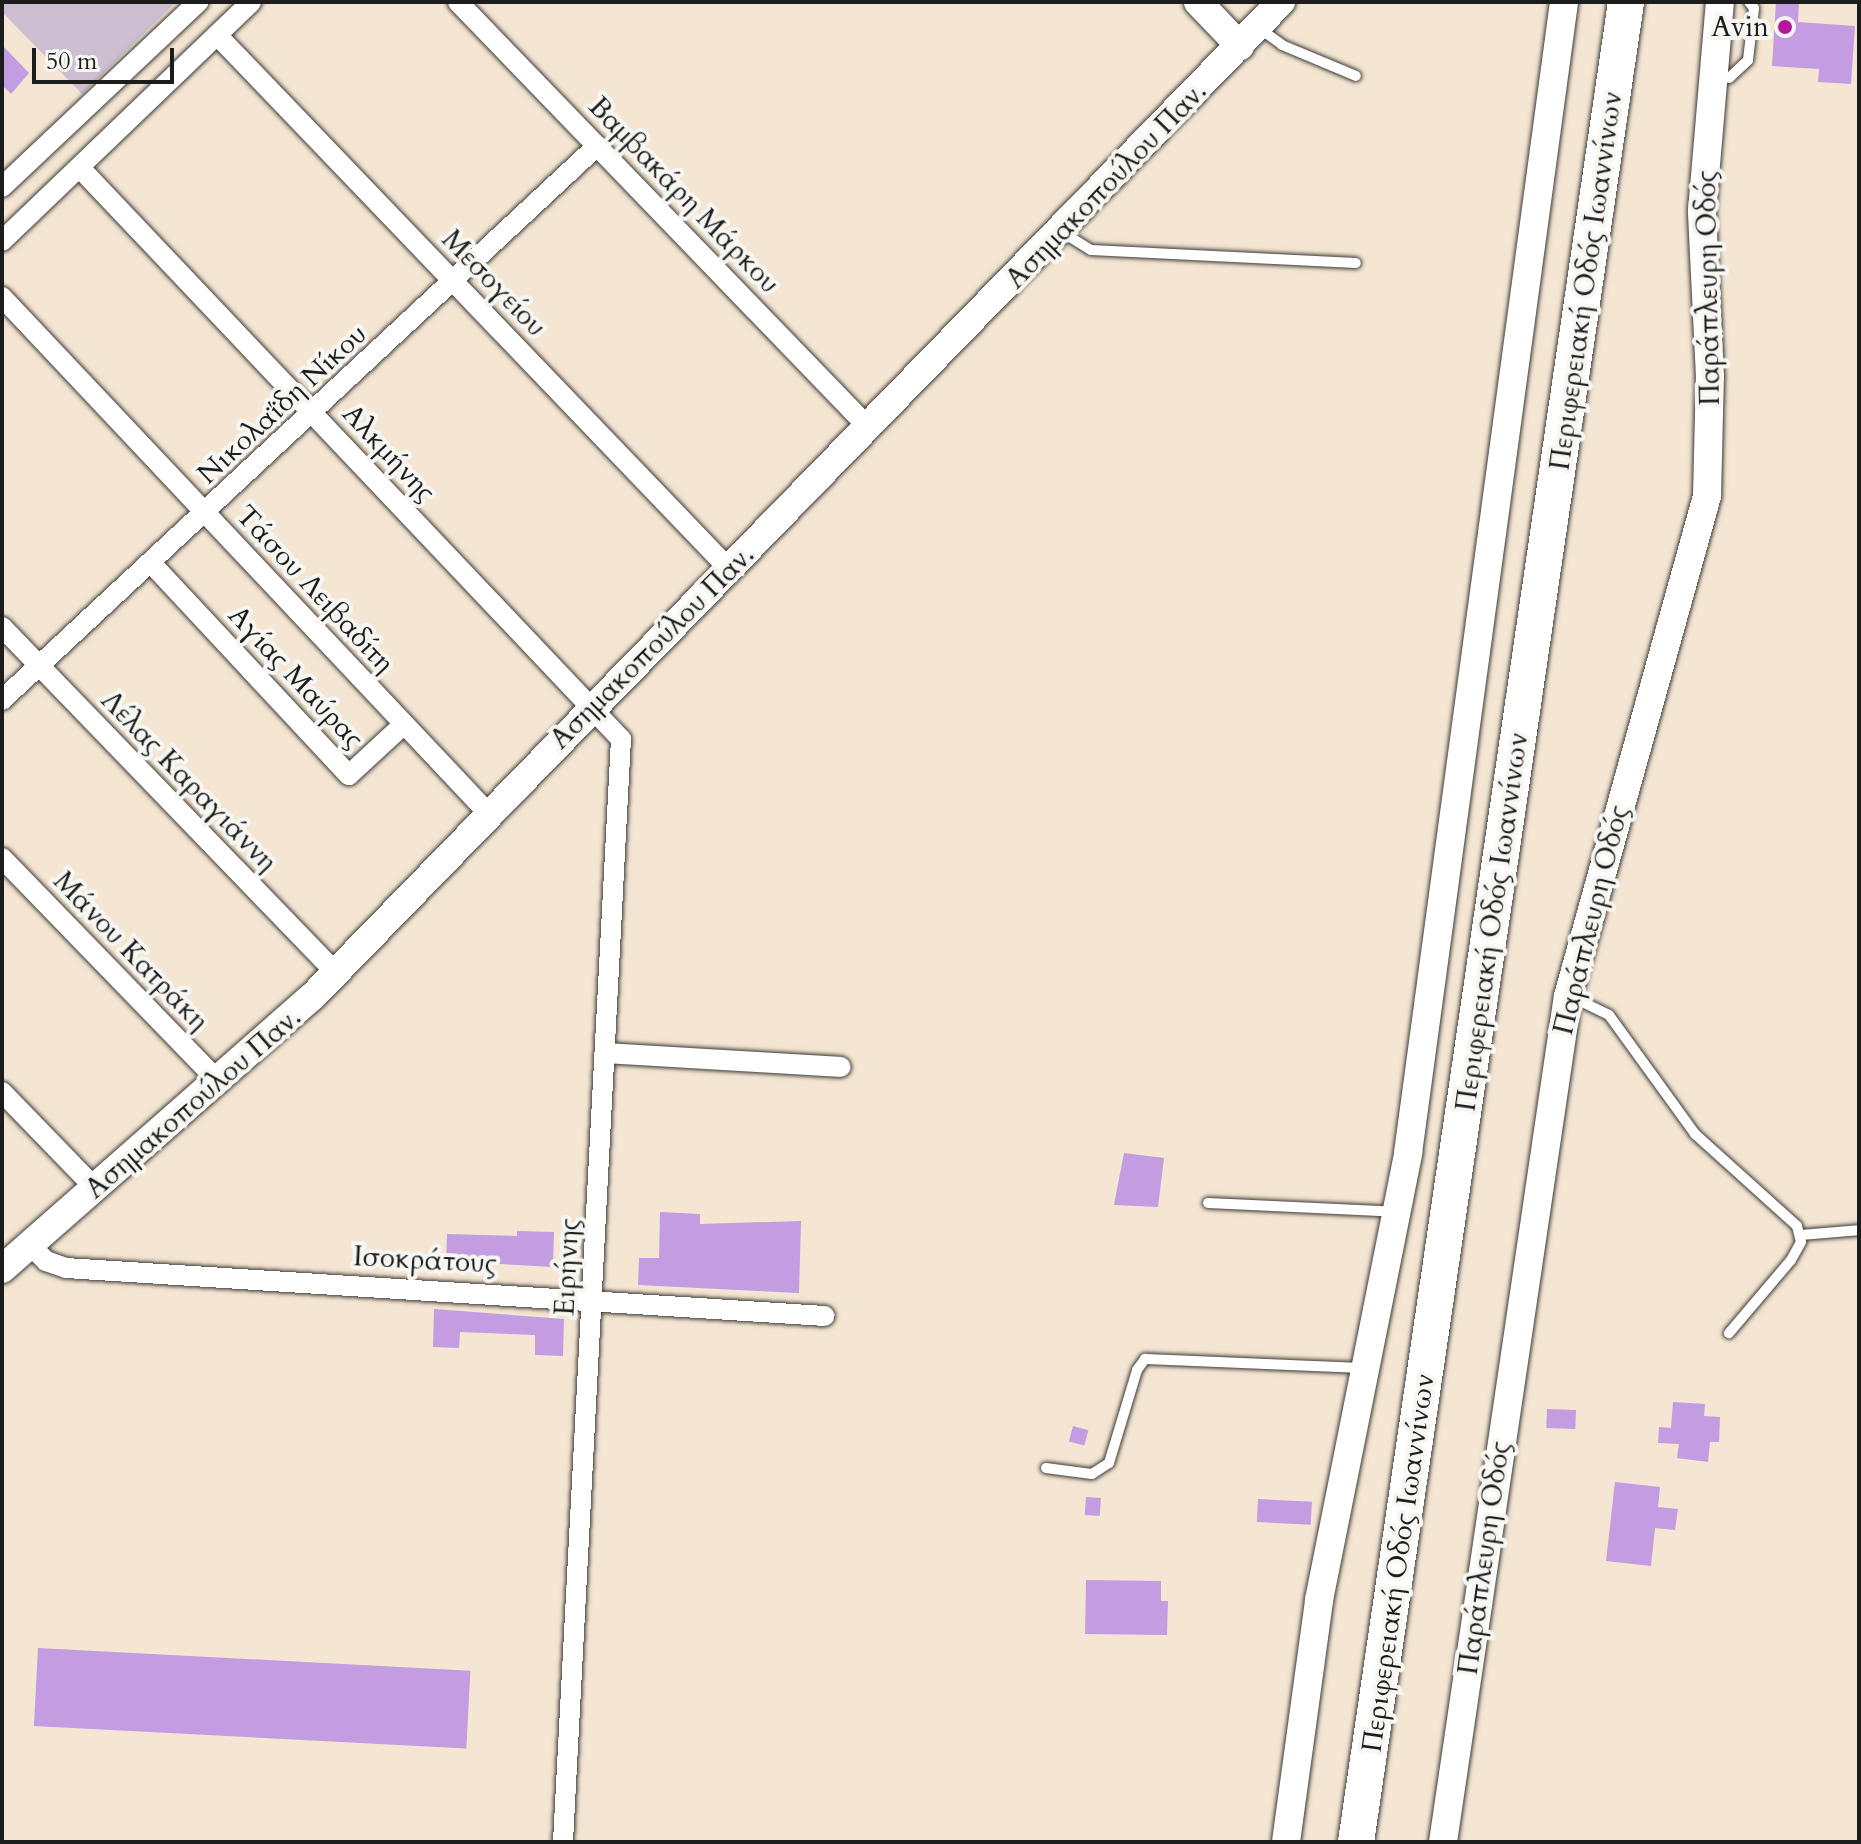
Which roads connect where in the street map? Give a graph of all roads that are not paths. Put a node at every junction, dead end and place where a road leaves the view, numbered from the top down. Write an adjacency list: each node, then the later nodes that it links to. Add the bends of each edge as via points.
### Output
1 (198, 2): 10 (street)
2 (251, 2): 11 (street)
3 (458, 2): 16 (street, Βαμβακάρη Μάρκου)
4 (1198, 2): 12 (street)
5 (1281, 2): 12 (street, Ασημακοπούλου Παν.)
6 (1564, 2): 44 (street)
7 (1626, 2): 56 (highway, Περιφερειακή Οδός Ιωαννίνων)
8 (1720, 2): 37 (street, Παράπλευρη Οδός, via 1702,211 1711,392 1707,496)
9 (1749, 2): 15 (lane, via 1754,8 1748,60)
10 (168, 31): 13 (street); 18 (street)
11 (217, 35): 13 (street); 22 (street, Μεσογείου)
12 (1249, 36): 14 (lane); 19 (street, Ασημακοπούλου Παν.)
13 (193, 58): 17 (street)
14 (1356, 76)
15 (1729, 78)
16 (597, 146): 22 (street, Νικολαΐδη Νίκου); 25 (street, Βαμβακάρη Μάρκου)
17 (80, 168): 20 (street); 24 (street, Αλκμήνης)
18 (2, 187)
19 (1062, 232): 21 (lane, via 1091,250); 25 (street, Ασημακοπούλου Παν.)
20 (2, 241)
21 (1356, 263)
22 (455, 282): 24 (street, Νικολαΐδη Νίκου); 28 (street, Μεσογείου)
23 (2, 297): 26 (street, Τάσου Λειβαδίτη)
24 (313, 413): 26 (street, Νικολαΐδη Νίκου); 32 (street, Αλκμήνης)
25 (869, 428): 28 (street, Ασημακοπούλου Παν.)
26 (205, 513): 27 (street, Νικολαΐδη Νίκου); 33 (street, Τάσου Λειβαδίτη)
27 (151, 563): 30 (street, Νικολαΐδη Νίκου); 33 (street, Αγίας Μαύρας, via 349,775)
28 (730, 570): 32 (street, Ασημακοπούλου Παν.)
29 (2, 627): 30 (street, Λέλας Καραγιάννη)
30 (39, 666): 31 (street, Νικολαΐδη Νίκου); 36 (street, Λέλας Καραγιάννη)
31 (2, 700)
32 (593, 707): 34 (street, Ασημακοπούλου Παν.); 38 (street, Ειρήνης, via 617,730 622,746)
33 (404, 724): 34 (street, Τάσου Λειβαδίτη)
34 (489, 814): 36 (street, Ασημακοπούλου Παν.)
35 (2, 858): 40 (street, Μάνου Κατράκη)
36 (336, 973): 40 (street, Ασημακοπούλου Παν.)
37 (1568, 996): 46 (lane, via 1587,1000 1609,1015 1695,1134 1787,1214); 57 (street, Παράπλευρη Οδός)
38 (606, 1053): 39 (street); 49 (street, Ειρήνης)
39 (841, 1067)
40 (220, 1083): 42 (street, Ασημακοπούλου Παν.)
41 (2, 1092): 42 (street)
42 (96, 1189): 47 (street, Ασημακοπούλου Παν.)
43 (1208, 1203): 44 (lane)
44 (1398, 1212): 52 (street)
45 (1859, 1230): 46 (lane)
46 (1800, 1235): 51 (lane, via 1791,1260)
47 (30, 1245): 48 (street, Ασημακοπούλου Παν.); 49 (street, Ισοκράτους, via 46,1261 66,1268)
48 (2, 1269)
49 (593, 1302): 50 (street, Ισοκράτους); 54 (street, Ειρήνης)
50 (824, 1316)
51 (1729, 1333)
52 (1369, 1369): 53 (lane, via 1145,1359 1109,1463 1092,1474); 55 (street, via 1319,1600)
53 (1046, 1468)
54 (563, 1842)
55 (1286, 1842)
56 (1356, 1842)
57 (1443, 1842)

